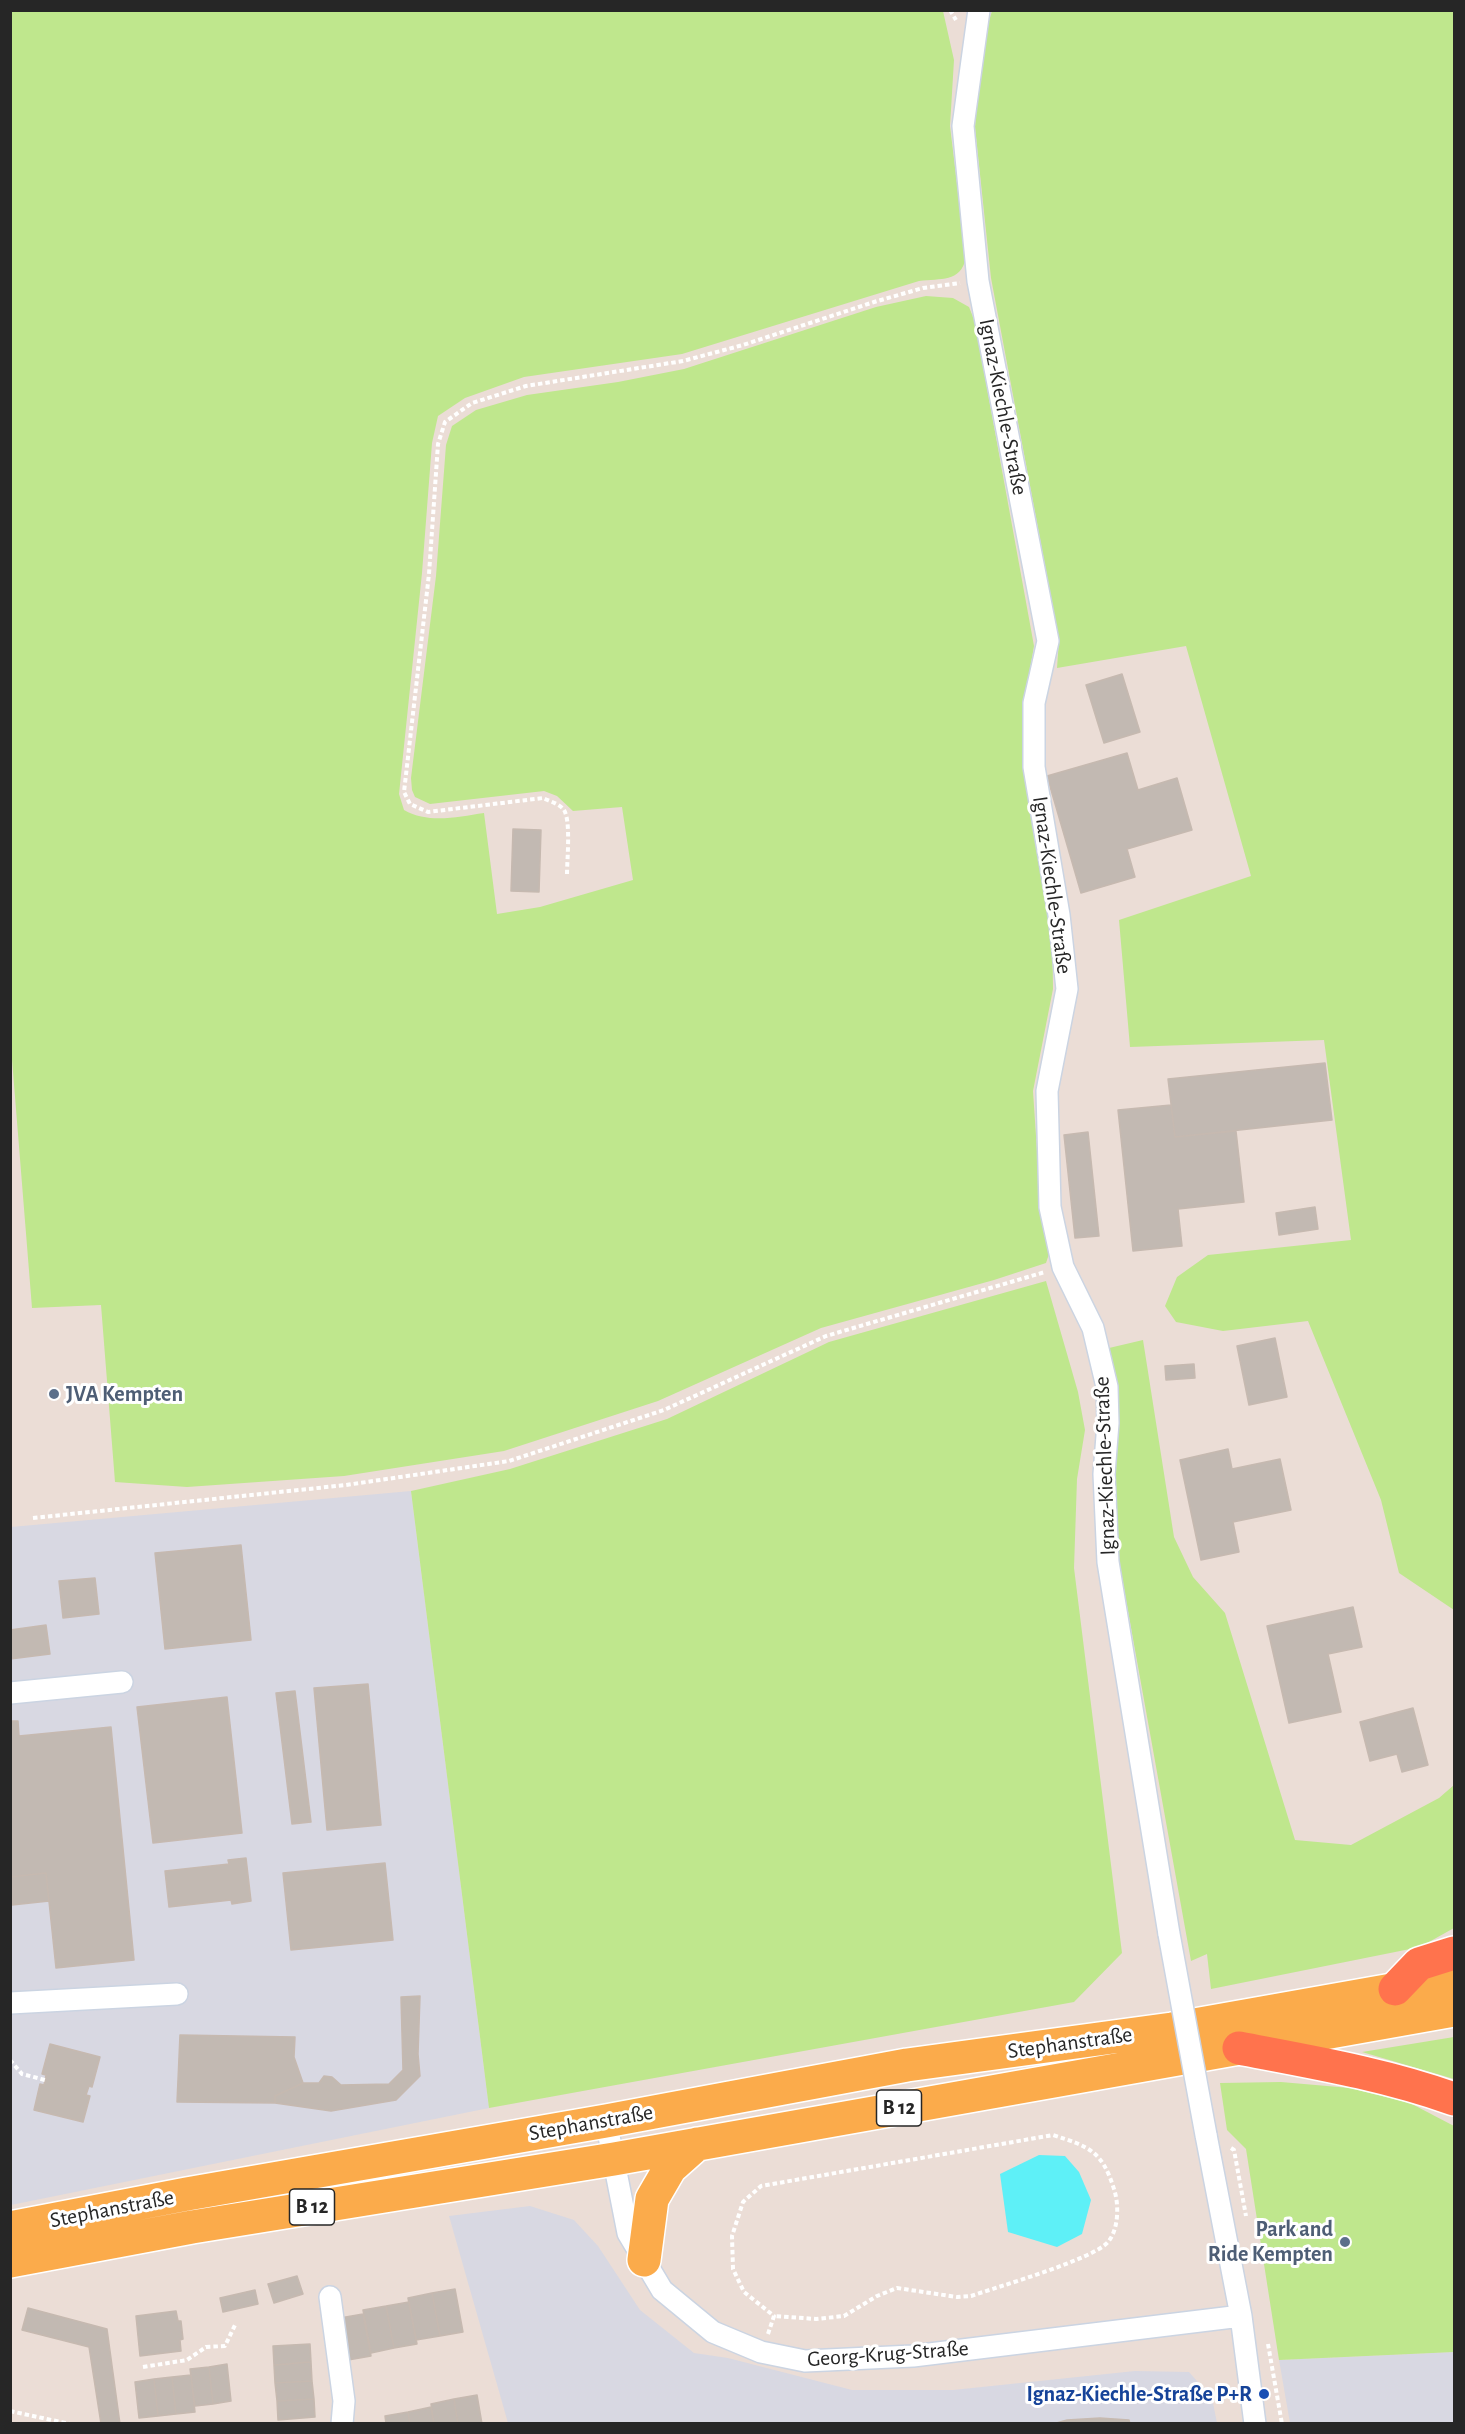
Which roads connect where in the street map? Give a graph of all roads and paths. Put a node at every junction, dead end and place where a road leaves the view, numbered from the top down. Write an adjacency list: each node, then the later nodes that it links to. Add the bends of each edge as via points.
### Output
1 (979, 10): 2 (street, Ignaz-Kiechle-Straße, via 963,126)
2 (978, 281): 3 (path, via 923,288 683,361 526,386 472,404 445,422 438,444 429,574 404,792 410,804 428,812 543,798 553,802 564,809 567,818); 4 (street, Ignaz-Kiechle-Straße, via 1048,641 1034,703 1034,767 1067,989 1047,1091 1050,1207)
3 (567, 874)
4 (1063, 1267): 5 (path, via 826,1336 664,1410 509,1461 346,1485); 26 (street, Ignaz-Kiechle-Straße, bridge, via 1093,1328 1107,1387 1104,1474 1108,1562 1169,1934)
5 (33, 1518)
6 (122, 1682): 7 (street)
7 (10, 1693)
8 (1455, 1953): 10 (highway, via 1419,1964)
9 (1455, 1979): 10 (main road, B 12)
10 (1395, 1989): 18 (main road, Stephanstraße / B 12, via 1172,2029 907,2065)
11 (177, 1994): 12 (street)
12 (10, 2003)
13 (1455, 2010): 14 (main road, B 12)
14 (1239, 2048): 17 (highway, via 1377,2075); 19 (main road, Stephanstraße / B 12)
15 (10, 2060): 16 (path, via 22,2074)
16 (45, 2080)
17 (1455, 2098)
18 (606, 2121): 20 (street, Georg-Krug-Straße); 21 (main road, Stephanstraße / B 12)
19 (697, 2144): 20 (main road, Stephanstraße / B 12); 22 (main road, via 670,2168 652,2199)
20 (614, 2159): 22 (street, Georg-Krug-Straße, via 628,2233); 23 (main road, Stephanstraße / B 12, via 192,2227)
21 (10, 2229)
22 (644, 2260): 28 (street, Georg-Krug-Straße, via 662,2290 713,2332)
23 (10, 2261)
24 (330, 2297): 32 (street, via 344,2401)
25 (774, 2316): 25 (path, via 744,2292 733,2269 732,2236 743,2202 761,2186 1053,2135 1084,2145 1107,2166 1117,2198 1117,2220 1109,2242 1087,2256 972,2296 897,2288 844,2316); 28 (path)
26 (1241, 2316): 28 (street, Georg-Krug-Straße, via 913,2356 805,2361); 33 (street)
27 (235, 2325): 29 (path, via 225,2346 206,2347 187,2360)
28 (761, 2352)
29 (143, 2367)
30 (10, 2411): 31 (path)
31 (70, 2424)
32 (342, 2424)
33 (1255, 2424)

